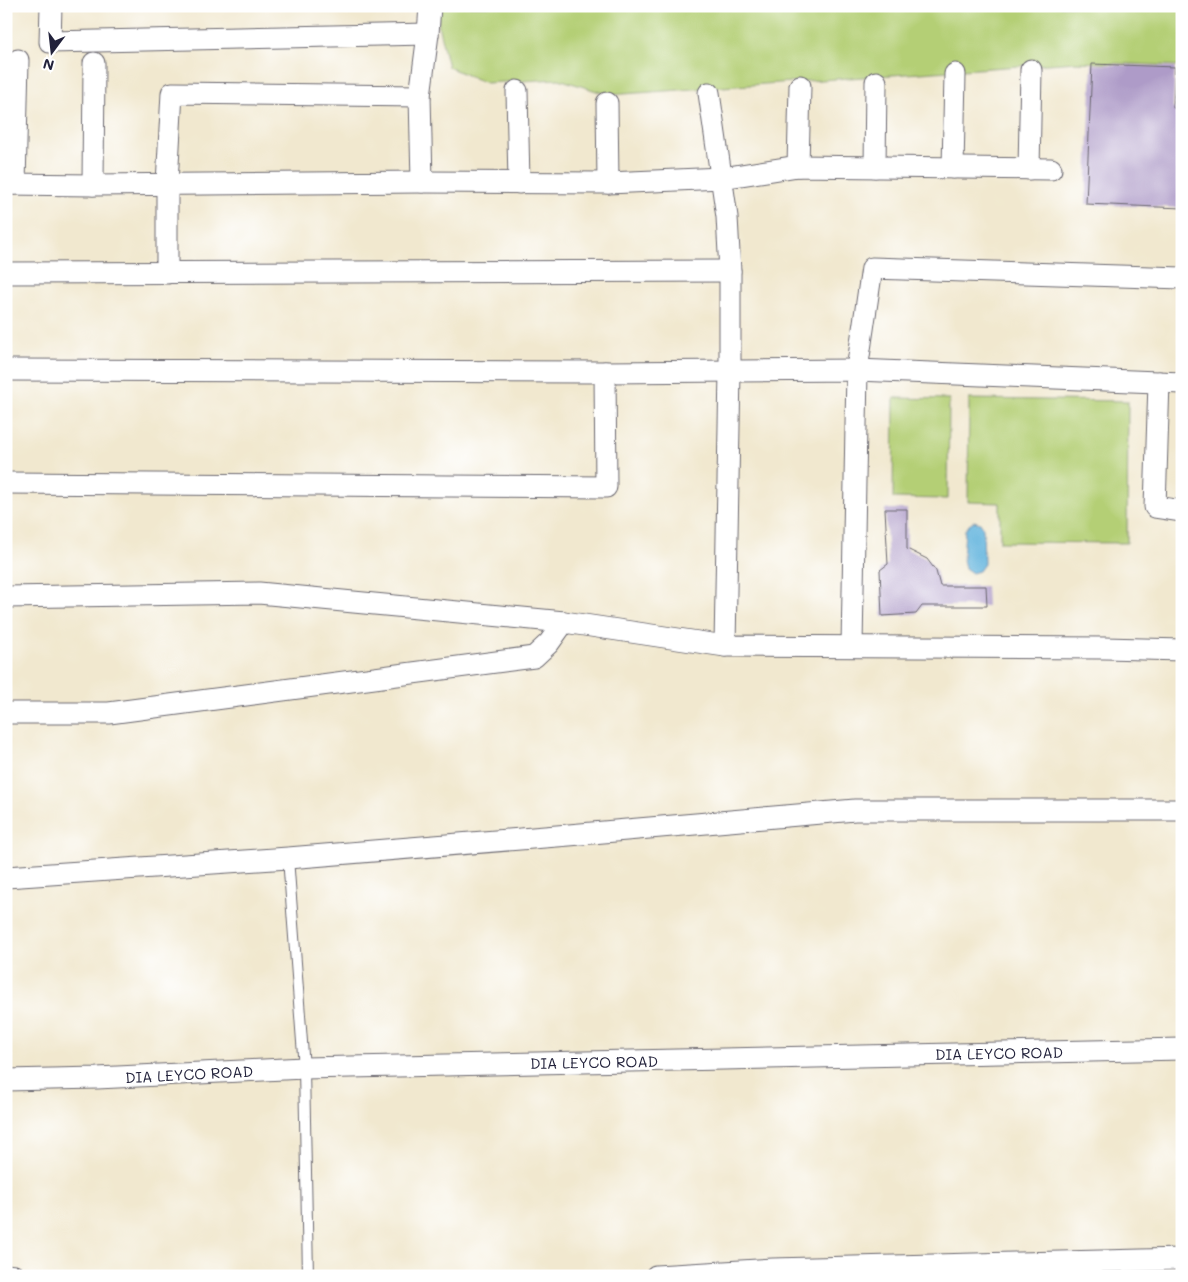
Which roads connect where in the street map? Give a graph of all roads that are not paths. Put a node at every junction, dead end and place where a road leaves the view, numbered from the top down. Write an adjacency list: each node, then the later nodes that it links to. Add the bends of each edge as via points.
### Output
1 (51, 6): 3 (street, via 50,42)
2 (430, 6): 3 (street)
3 (428, 34): 12 (street)
4 (18, 60): 24 (street)
5 (94, 64): 25 (street)
6 (1031, 70): 17 (street)
7 (955, 74): 16 (street)
8 (876, 82): 15 (street)
9 (800, 86): 14 (street)
10 (517, 91): 22 (street)
11 (709, 93): 19 (street)
12 (420, 96): 20 (street); 21 (street, via 172,93)
13 (607, 103): 23 (street)
14 (798, 166): 15 (street); 19 (street)
15 (875, 167): 16 (street)
16 (953, 168): 17 (street)
17 (1029, 169): 18 (street)
18 (1051, 169)
19 (722, 178): 23 (street); 26 (street, via 728,216)
20 (422, 182): 21 (street); 22 (street)
21 (167, 183): 25 (street); 28 (street)
22 (519, 183): 23 (street)
23 (608, 183)
24 (11, 184): 25 (street)
25 (93, 185)
26 (730, 271): 28 (street); 31 (street)
27 (6, 273): 28 (street)
28 (167, 273)
29 (1182, 278): 32 (street, via 872,268)
30 (6, 370): 33 (street)
31 (730, 370): 32 (street); 33 (street); 40 (street)
32 (857, 370): 34 (street); 41 (street)
33 (605, 372): 36 (street, via 606,487)
34 (1159, 382): 35 (street); 37 (street, via 1155,507)
35 (1182, 383)
36 (6, 483)
37 (1182, 511)
38 (6, 597): 39 (street, via 259,593)
39 (564, 622): 40 (street); 43 (street, via 549,644 534,657 109,713)
40 (725, 646): 41 (street)
41 (852, 646): 42 (street)
42 (1182, 650)
43 (6, 713)
44 (1182, 810): 45 (street, via 855,810)
45 (288, 858): 46 (street); 48 (lane)
46 (6, 877)
47 (1182, 1048): 48 (street, DIA LEYCO ROAD)
48 (304, 1068): 49 (street, DIA LEYCO ROAD); 54 (lane)
49 (6, 1080)
50 (1182, 1259): 51 (street)
51 (772, 1273): 55 (street)
52 (6, 1275): 53 (street)
53 (14, 1276)
54 (308, 1276)
55 (656, 1276)

